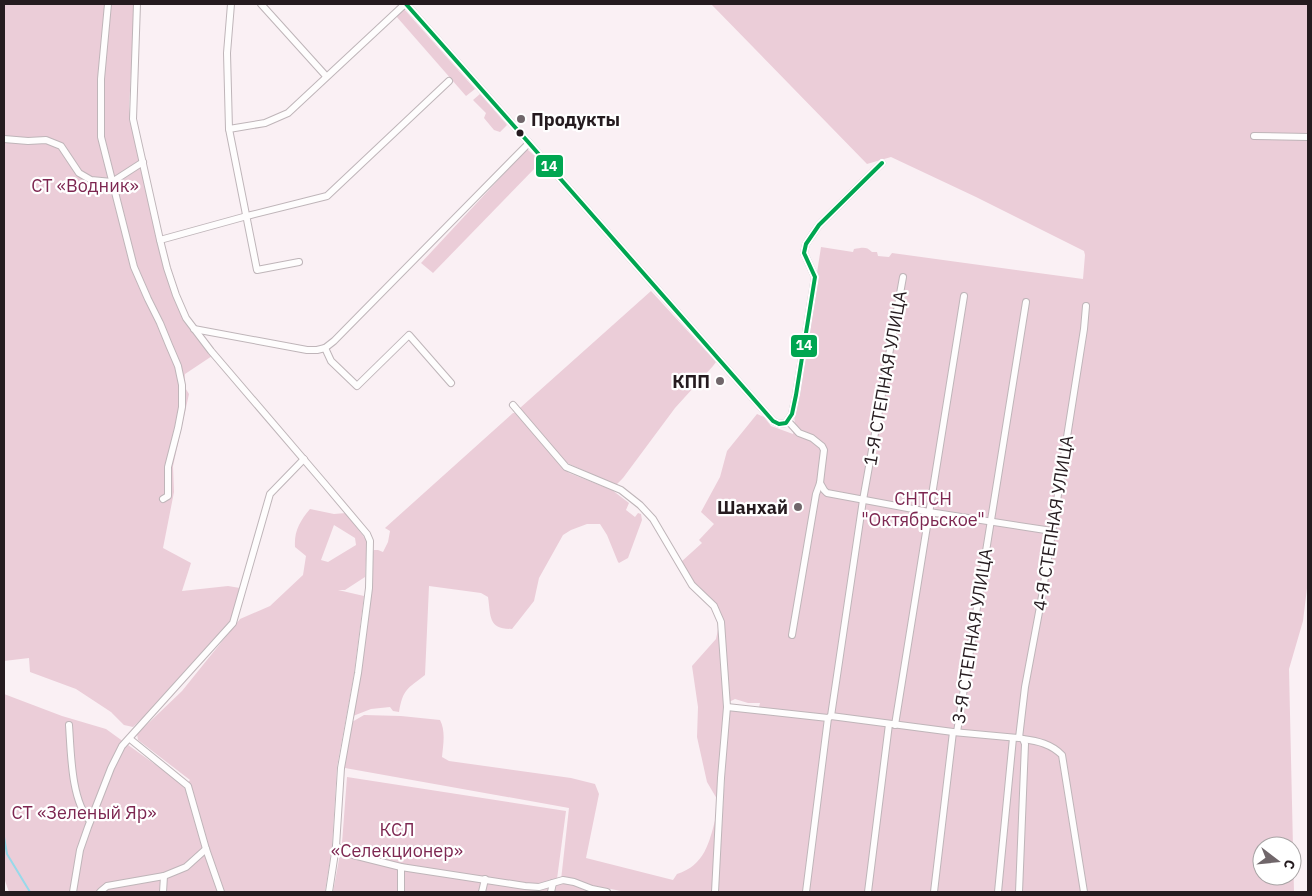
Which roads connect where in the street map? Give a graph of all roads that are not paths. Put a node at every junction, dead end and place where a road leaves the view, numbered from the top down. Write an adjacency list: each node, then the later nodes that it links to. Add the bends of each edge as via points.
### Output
1 (108, 4): 15 (street, via 100,79 101,137)
2 (137, 4): 13 (street, via 133,119)
3 (231, 4): 8 (street, via 227,53)
4 (261, 4): 6 (street)
5 (405, 4): 6 (street); 12 (street)
6 (326, 76): 8 (street, via 288,112 265,123)
7 (449, 81): 16 (street, via 327,196)
8 (229, 129): 16 (street)
9 (1254, 136): 10 (street)
10 (1308, 137)
11 (4, 139): 15 (street, via 46,140 61,146 79,173 91,180)
12 (529, 143): 26 (street); 29 (street, via 773,421 782,424)
13 (143, 162): 15 (street); 17 (street)
14 (882, 163): 29 (street, via 819,225 806,244 804,253 815,277 796,395)
15 (112, 182): 32 (street, via 134,267 181,376 182,406 168,467 168,496)
16 (246, 216): 17 (street); 18 (street, via 257,270)
17 (160, 240): 23 (street, via 176,295)
18 (299, 262)
19 (903, 277): 33 (street, 1-Я СТЕПНАЯ УЛИЦА)
20 (964, 296): 34 (street)
21 (1026, 302): 35 (street, 3-Я СТЕПНАЯ УЛИЦА)
22 (1086, 306): 36 (street, 4-Я СТЕПНАЯ УЛИЦА)
23 (194, 328): 24 (street); 25 (street)
24 (211, 332): 25 (street, via 207,335); 26 (street, via 307,350)
25 (206, 344): 30 (street)
26 (325, 348): 27 (street, via 331,362 357,386 409,335)
27 (451, 382)
28 (513, 405): 38 (street, via 566,467 621,490 653,519 692,585 714,606 721,622)
29 (788, 421): 31 (street, via 799,433 822,446)
30 (304, 459): 44 (street, via 270,494 234,623); 46 (street, via 370,541 369,588 341,768)
31 (820, 483): 33 (street, via 827,493); 37 (street)
32 (163, 498)
33 (864, 500): 34 (street); 39 (street, 1-Я СТЕПНАЯ УЛИЦА)
34 (929, 512): 35 (street); 41 (street)
35 (991, 522): 36 (street); 42 (street, 3-Я СТЕПНАЯ УЛИЦА)
36 (1052, 531): 43 (street, 4-Я СТЕПНАЯ УЛИЦА)
37 (792, 635)
38 (727, 708): 39 (street); 61 (street)
39 (830, 717): 41 (street); 62 (street, 1-Я СТЕПНАЯ УЛИЦА)
40 (69, 725): 45 (street, via 72,770 78,798)
41 (892, 725): 42 (street); 63 (street)
42 (955, 732): 43 (street); 64 (street, 3-Я СТЕПНАЯ УЛИЦА)
43 (1018, 738): 65 (street, 4-Я СТЕПНАЯ УЛИЦА); 66 (street, via 1025,744); 67 (street, via 1041,742 1062,755)
44 (130, 739): 45 (street, via 122,746 111,768); 47 (street, via 188,786)
45 (90, 821): 52 (street, via 80,850)
46 (336, 846): 48 (street, via 353,855); 56 (street)
47 (206, 849): 49 (street, via 186,867); 55 (street)
48 (401, 867): 50 (street); 57 (street)
49 (164, 876): 53 (street, via 107,886); 54 (street)
50 (485, 879): 51 (street, via 539,887); 58 (street)
51 (553, 883): 59 (street); 60 (street, via 563,880)
52 (73, 892)
53 (100, 892)
54 (163, 892)
55 (221, 892)
56 (329, 892)
57 (401, 892)
58 (482, 892)
59 (551, 892)
60 (607, 892)
61 (715, 892)
62 (806, 892)
63 (868, 892)
64 (934, 892)
65 (998, 892)
66 (1019, 892)
67 (1084, 892)

